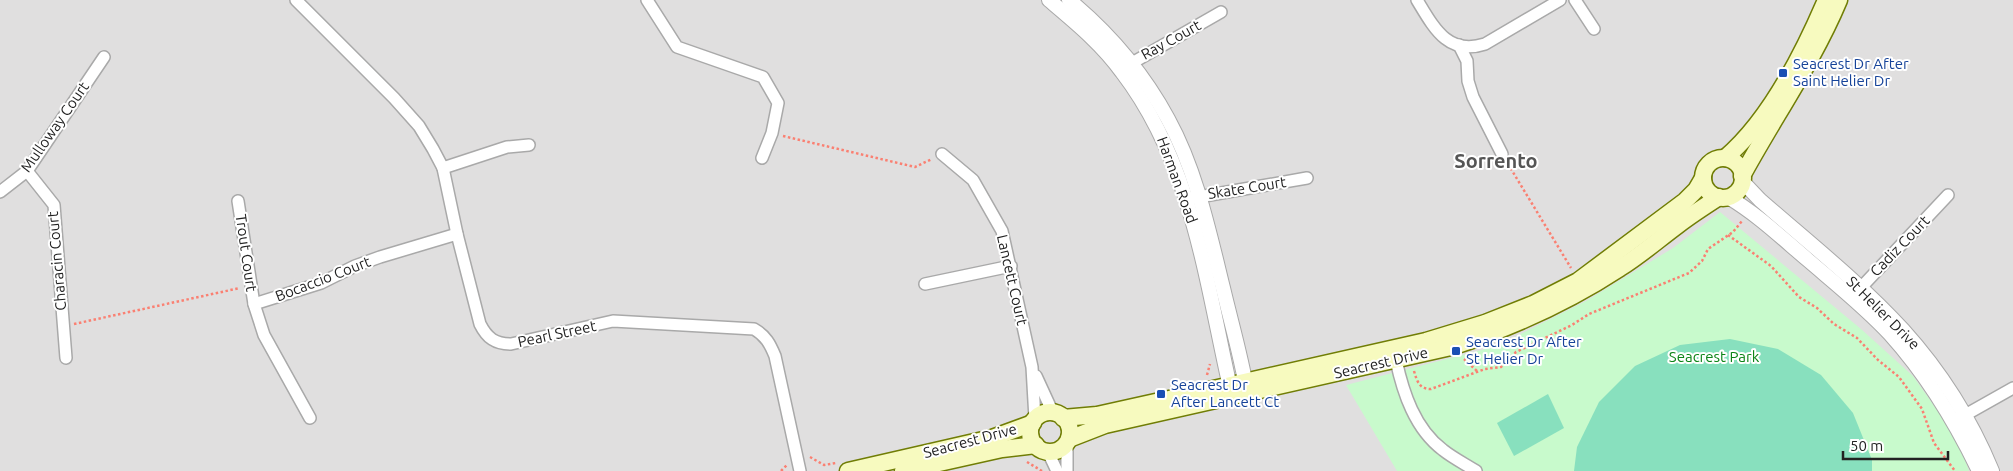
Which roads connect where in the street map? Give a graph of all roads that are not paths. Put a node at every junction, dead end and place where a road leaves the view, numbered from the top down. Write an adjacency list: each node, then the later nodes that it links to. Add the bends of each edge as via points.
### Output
1 (647, 0): 18 (street, via 677,47 763,77 778,103 772,133)
2 (1049, 0): 14 (street, Harman Road)
3 (1070, 0): 14 (street, Harman Road, via 1102,28)
4 (1417, 0): 12 (street, via 1444,39)
5 (1560, 0): 12 (street, via 1486,44 1476,47)
6 (1575, 0): 11 (street)
7 (1826, 0): 19 (main road, via 1792,69 1762,118 1750,135)
8 (1839, 0): 24 (main road, via 1819,45)
9 (303, 2): 20 (street, Pearl Street, via 419,126)
10 (1221, 12): 14 (street, Ray Court)
11 (1594, 29)
12 (1459, 45): 17 (street, via 1466,61 1473,96)
13 (104, 57): 21 (street, Mulloway Court)
14 (1126, 66): 28 (street, Harman Road, via 1168,120 1184,155)
15 (529, 145): 20 (street, via 506,148)
16 (942, 154): 31 (street, Lancett Court, via 973,180 1002,231)
17 (1502, 154)
18 (762, 158)
19 (1725, 158): 23 (main road, via 1712,161); 24 (main road, via 1736,164)
20 (443, 168): 30 (street, Pearl Street)
21 (27, 172): 25 (street, Mulloway Court); 35 (street, Characin Court, via 54,206)
22 (1307, 178): 28 (street, Skate Court)
23 (1703, 178): 27 (main road, via 1710,192); 39 (main road, Seacrest Drive, via 1686,201 1578,281 1511,313 1449,335)
24 (1742, 178): 27 (main road, via 1737,191); 33 (street, St Helier Drive, via 1760,200)
25 (0, 192)
26 (1948, 195): 33 (street, Cadiz Court)
27 (1723, 197): 33 (street, St Helier Drive, via 1751,211); 36 (main road, Seacrest Drive, via 1678,225 1622,267 1535,316 1466,342)
28 (1192, 199): 39 (street, Harman Road, via 1200,251)
29 (238, 201): 34 (street, Trout Court)
30 (457, 234): 34 (street, Bocaccio Court, via 380,257 321,283); 46 (street, Pearl Street, via 480,324 486,335 500,344 613,321 754,328 769,342 775,356)
31 (1011, 266): 32 (street); 37 (street, Lancett Court)
32 (925, 284)
33 (1856, 293): 42 (street, St Helier Drive)
34 (254, 304): 41 (street, via 264,335)
35 (66, 358)
36 (1396, 360): 39 (main road, Seacrest Drive); 51 (street, via 1410,408 1428,435 1443,450)
37 (1032, 367): 40 (street, Lancett Court); 43 (street, Lancett Court)
38 (2013, 388): 42 (street)
39 (1238, 389): 40 (main road, Seacrest Drive, via 1096,415); 44 (main road, Seacrest Drive, via 1105,426)
40 (1058, 415): 43 (main road, Seacrest Drive, via 1040,415); 44 (main road, via 1069,428)
41 (310, 418)
42 (1959, 418): 52 (street, St Helier Drive); 53 (street, St Helier Drive)
43 (1034, 421): 45 (main road, Seacrest Drive, via 1031,434); 47 (main road, Seacrest Drive, via 992,438)
44 (1068, 441): 45 (main road, Seacrest Drive, via 1059,450); 50 (street)
45 (1042, 449): 48 (main road, Seacrest Drive, via 1002,448); 49 (street)
46 (800, 471)
47 (848, 471)
48 (903, 471)
49 (1057, 471)
50 (1067, 471)
51 (1476, 471)
52 (1979, 471)
53 (1992, 471)

